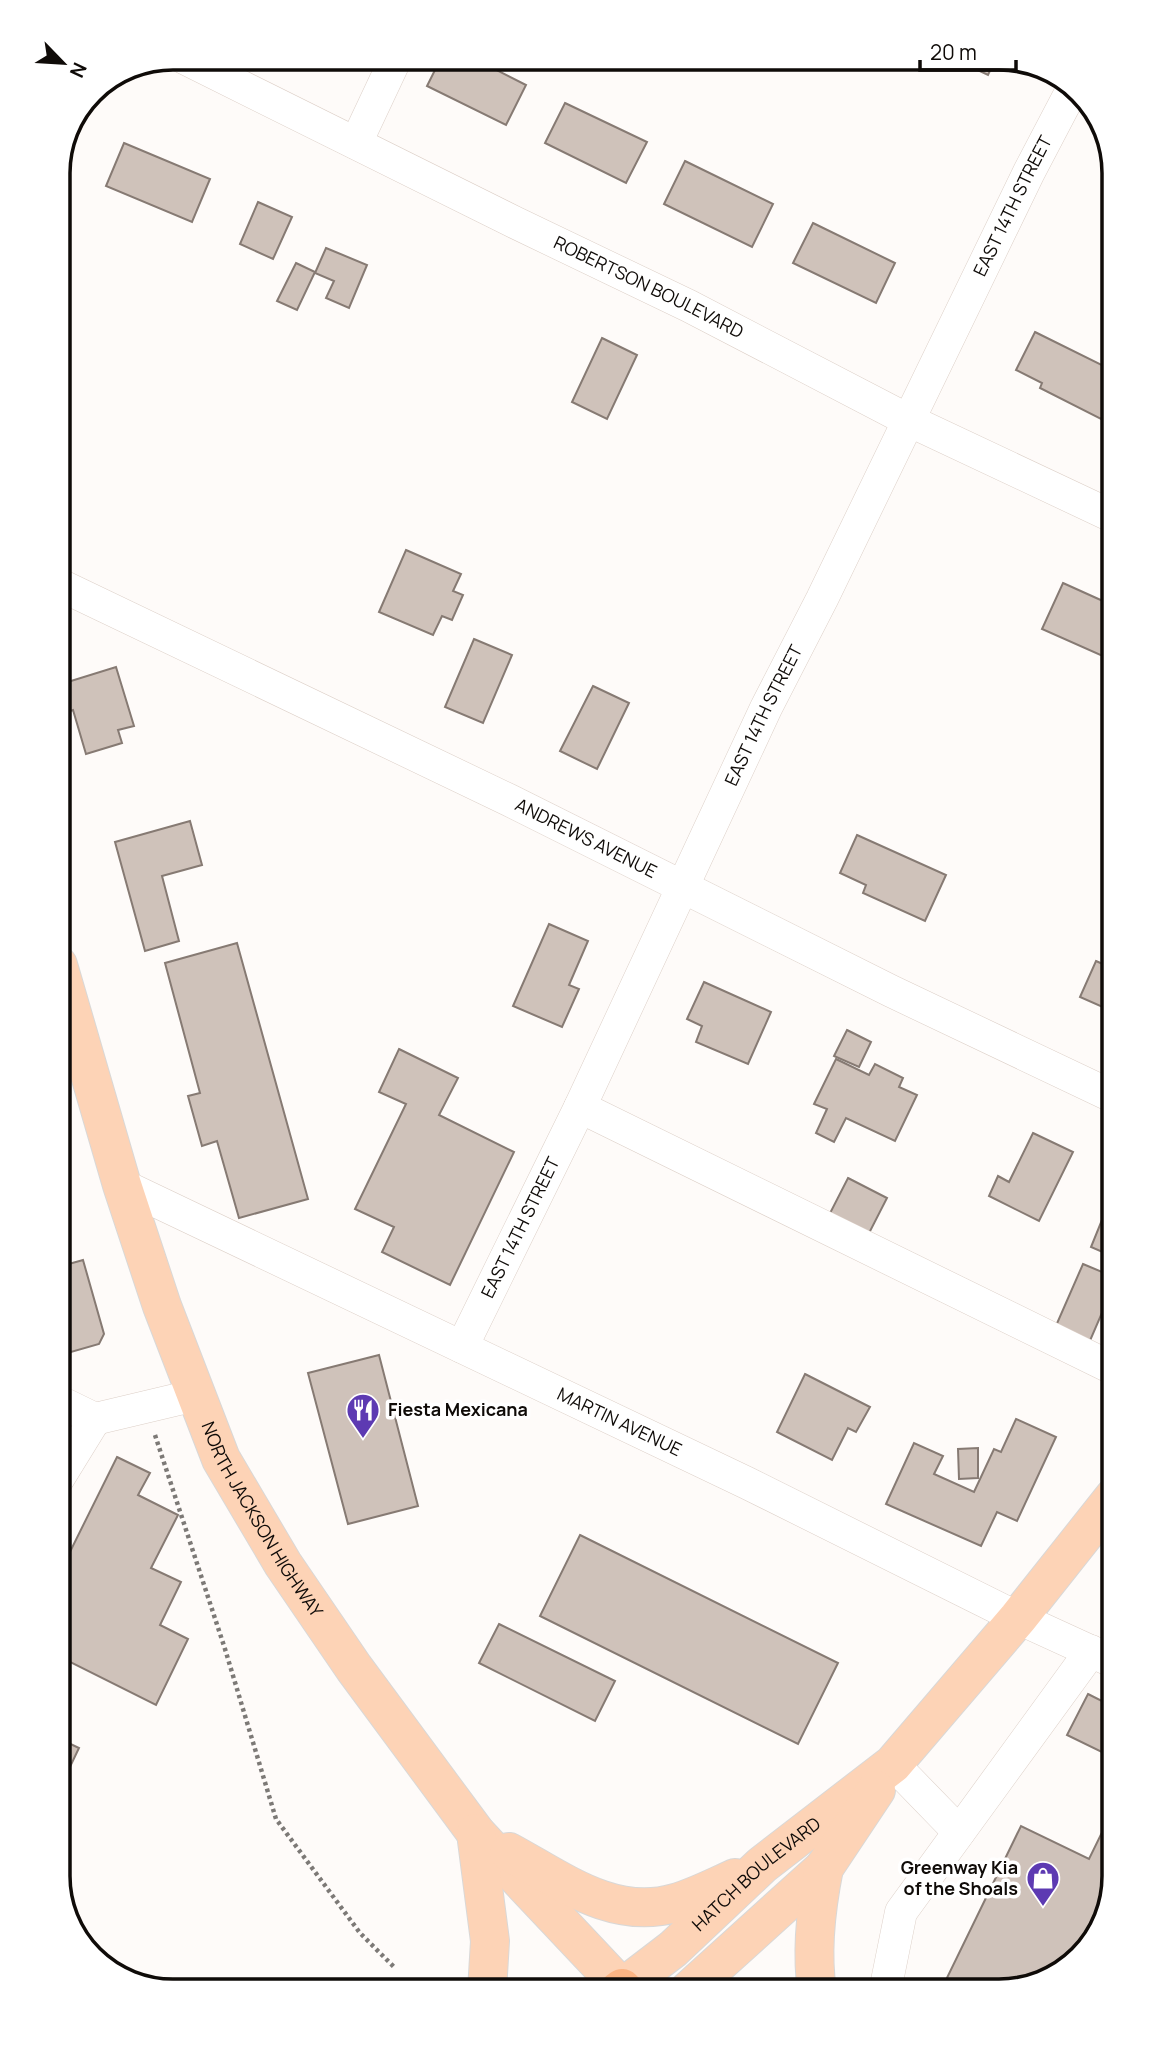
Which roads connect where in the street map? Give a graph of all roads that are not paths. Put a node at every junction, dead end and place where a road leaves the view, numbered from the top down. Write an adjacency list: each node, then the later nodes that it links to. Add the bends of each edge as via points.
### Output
1 (208, 70): 4 (street, ROBERTSON BOULEVARD)
2 (390, 70): 4 (street)
3 (1068, 97): 5 (street, EAST 14TH STREET)
4 (356, 143): 5 (street, ROBERTSON BOULEVARD, via 689,306)
5 (908, 420): 6 (street, ROBERTSON BOULEVARD); 8 (street, EAST 14TH STREET)
6 (1102, 511)
7 (70, 589): 8 (street, ANDREWS AVENUE)
8 (682, 886): 10 (street, ANDREWS AVENUE); 11 (street, EAST 14TH STREET)
9 (70, 1006): 12 (main road, NORTH JACKSON HIGHWAY)
10 (1102, 1091)
11 (580, 1107): 13 (street, EAST 14TH STREET); 14 (street)
12 (122, 1185): 13 (street, MARTIN AVENUE); 15 (main road, NORTH JACKSON HIGHWAY)
13 (462, 1347): 20 (street, MARTIN AVENUE)
14 (1102, 1363)
15 (196, 1395): 17 (street); 25 (main road, NORTH JACKSON HIGHWAY, via 221,1459 283,1564)
16 (70, 1407): 17 (street)
17 (94, 1419): 18 (street)
18 (70, 1459)
19 (1102, 1512): 20 (main road, HATCH BOULEVARD)
20 (1018, 1618): 21 (street, MARTIN AVENUE); 23 (main road, HATCH BOULEVARD)
21 (1102, 1656)
22 (1102, 1657): 24 (street)
23 (893, 1764): 24 (street); 26 (main road, HATCH BOULEVARD); 27 (main road, HATCH BOULEVARD)
24 (959, 1832): 33 (street, via 901,1912)
25 (475, 1833): 26 (main road, via 586,1895 636,1908 674,1903); 28 (main road, via 490,1941); 29 (main road, NORTH JACKSON HIGHWAY)
26 (762, 1865): 30 (main road, HATCH BOULEVARD)
27 (824, 1868): 31 (main road, HATCH BOULEVARD); 32 (main road, via 816,1915)
28 (488, 1979)
29 (612, 1979)
30 (636, 1979)
31 (701, 1979)
32 (816, 1979)
33 (887, 1979)

